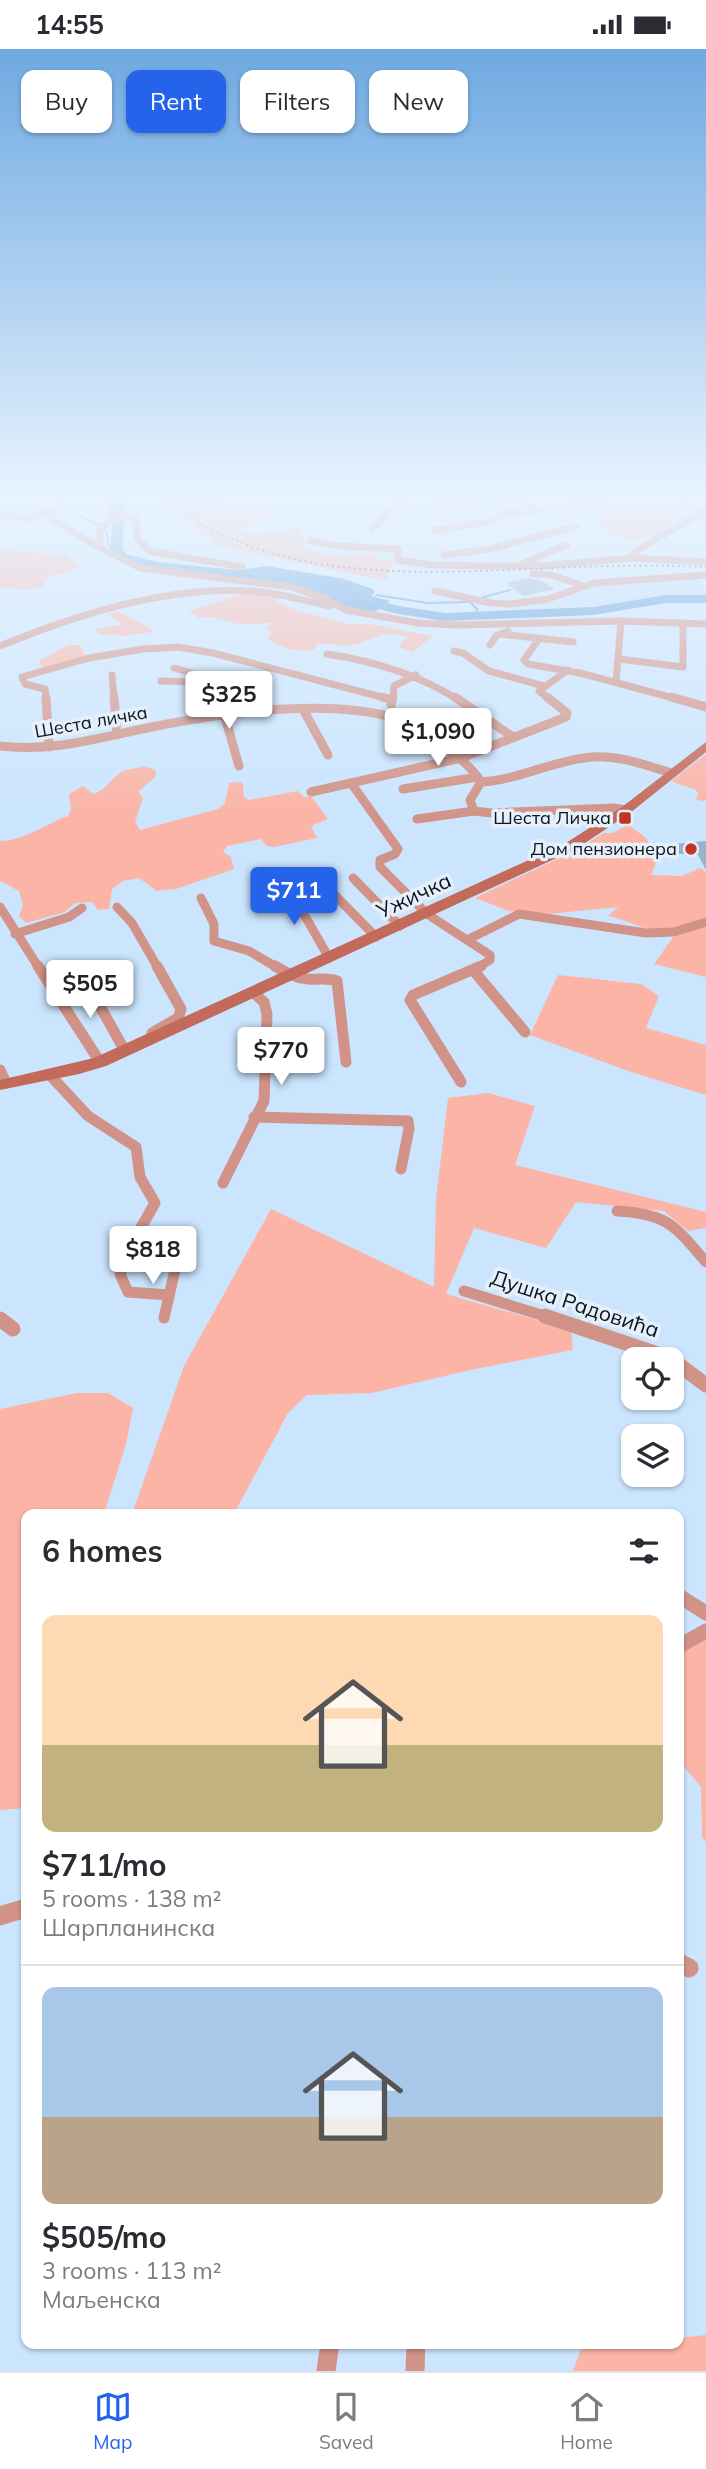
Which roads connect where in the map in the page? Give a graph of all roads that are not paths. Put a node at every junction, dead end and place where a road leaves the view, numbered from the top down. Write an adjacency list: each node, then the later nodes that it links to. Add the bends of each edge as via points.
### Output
1 (143, 601): 15 (street, via 50,625)
2 (306, 601): 6 (street)
3 (330, 601): 6 (street)
4 (493, 601): 5 (street)
5 (525, 601)
6 (346, 610): 7 (street, via 439,625)
7 (534, 621): 8 (street); 11 (street)
8 (621, 621): 9 (street); 18 (street)
9 (683, 623): 10 (street); 18 (street, via 683,667)
10 (706, 624)
11 (500, 634): 12 (street); 14 (street)
12 (539, 639): 13 (street); 20 (street, via 525,662)
13 (573, 642)
14 (490, 645)
15 (0, 646)
16 (454, 651): 26 (street, via 469,654 488,671)
17 (327, 654): 22 (street)
18 (618, 659): 25 (street)
19 (174, 668): 24 (street, via 196,674)
20 (568, 670): 25 (street); 26 (street)
21 (112, 675): 33 (street)
22 (416, 675): 27 (street, via 394,686); 34 (street)
23 (161, 681): 24 (street)
24 (196, 682): 32 (street)
25 (616, 682): 28 (street)
26 (544, 686): 34 (street, via 540,692 568,715)
27 (392, 700): 30 (street); 37 (street, via 213,653 172,647 89,658 22,677 25,684 45,689)
28 (706, 707)
29 (304, 711): 30 (street, Шеста личка); 31 (street, Шеста личка); 38 (street)
30 (387, 716): 39 (street, Шеста личка)
31 (225, 717): 32 (street, Шеста личка); 40 (street)
32 (199, 719): 33 (street, Шеста личка)
33 (117, 735): 37 (street, Шеста личка)
34 (513, 737): 39 (street)
35 (0, 746): 37 (street, Шеста личка)
36 (706, 746): 41 (main road, Ужичка)
37 (49, 747)
38 (328, 755)
39 (461, 758): 42 (street, Шеста личка); 43 (street)
40 (239, 766)
41 (671, 773): 42 (street, via 606,756 497,782); 46 (main road, Ужичка)
42 (480, 780): 44 (street); 47 (street, via 470,800)
43 (351, 783): 45 (street); 56 (street, via 398,849 380,860 380,867)
44 (403, 789)
45 (311, 792)
46 (626, 810): 47 (street); 56 (main road, Ужичка, via 571,846)
47 (474, 811): 48 (street)
48 (417, 819)
49 (316, 876): 60 (street)
50 (353, 878): 58 (street)
51 (285, 881): 62 (street)
52 (201, 898): 65 (street, via 214,924 214,941 249,951)
53 (0, 907): 59 (street)
54 (117, 907): 68 (street, via 132,923 182,1013 149,1035)
55 (82, 908): 59 (street)
56 (427, 914): 58 (main road, Ужичка); 61 (street)
57 (706, 922): 61 (street, via 674,932 624,931 523,913)
58 (400, 926): 60 (main road, Ужичка)
59 (15, 935): 70 (street)
60 (376, 937): 62 (main road, Ужичка)
61 (469, 939): 63 (street, via 491,958)
62 (329, 958): 65 (main road, Ужичка)
63 (473, 970): 67 (street); 74 (street, via 410,1000)
64 (82, 974): 69 (street)
65 (290, 975): 66 (main road, Ужичка); 71 (street, via 337,981)
66 (254, 993): 68 (main road, Ужичка); 75 (street, via 264,1002 268,1030 264,1101)
67 (526, 1032)
68 (146, 1042): 69 (main road, Ужичка)
69 (125, 1051): 70 (main road, Ужичка)
70 (100, 1062): 72 (main road, Ужичка)
71 (346, 1062)
72 (50, 1075): 73 (main road, Ужичка); 82 (street, via 88,1116 136,1147 139,1175 155,1203 120,1274 128,1292)
73 (2, 1080)
74 (461, 1082)
75 (254, 1117): 76 (street, via 408,1121); 77 (street)
76 (401, 1169)
77 (223, 1183)
78 (617, 1211): 80 (street, via 664,1217)
79 (177, 1261): 82 (street)
80 (706, 1262)
81 (464, 1291): 86 (street, Душка Радовића, via 646,1348 670,1358)
82 (169, 1295): 84 (street)
83 (0, 1319): 85 (street)
84 (164, 1319)
85 (13, 1329)
86 (706, 1385)
87 (684, 1599): 88 (street)
88 (706, 1613)
89 (706, 1631): 90 (street)
90 (684, 1643)
91 (21, 1910): 92 (street)
92 (0, 1916)
93 (329, 2349): 95 (street)
94 (416, 2349): 96 (street)
95 (326, 2371)
96 (415, 2371)

